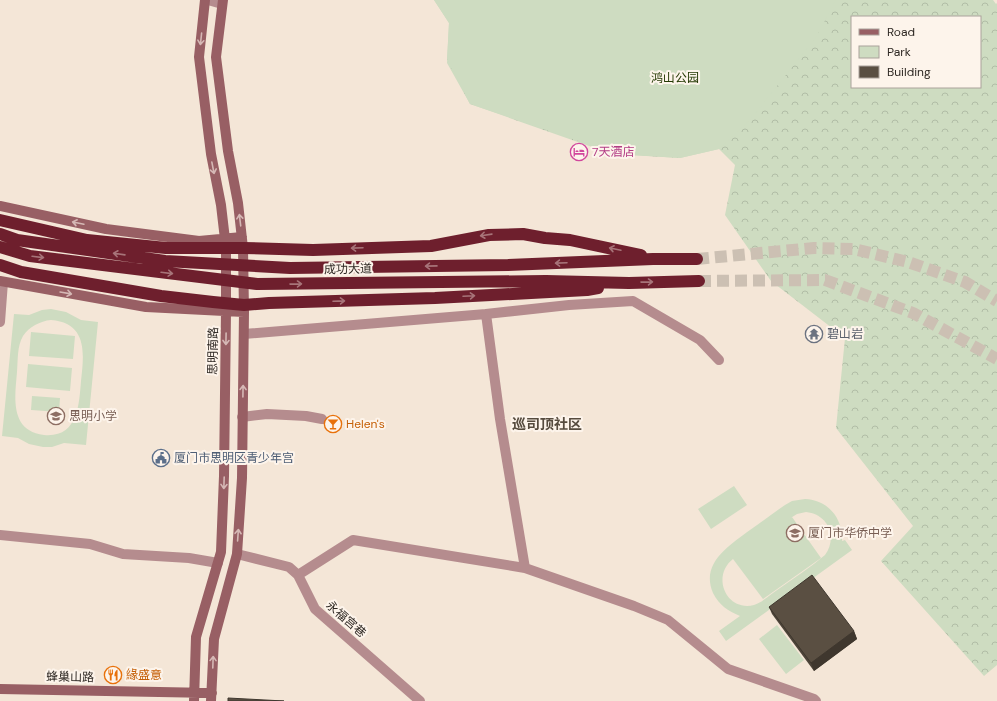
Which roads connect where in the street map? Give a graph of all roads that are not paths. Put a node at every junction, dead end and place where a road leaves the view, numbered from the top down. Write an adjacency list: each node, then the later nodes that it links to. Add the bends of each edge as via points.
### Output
1 (206, 0): 2 (street); 7 (main road, 思明南路, one-way to 7, via 199,56 210,154)
2 (222, 2): 6 (main road, one-way to 2, via 216,57)
3 (0, 206): 7 (main road, one-way to 3, via 106,229)
4 (0, 220): 7 (highway, via 87,240 166,248)
5 (0, 234): 9 (highway, 成功大道, one-way to 5, via 508,265 290,268 165,261 16,240)
6 (242, 242): 7 (highway); 9 (highway, one-way to 6, via 570,240 522,234 489,234 432,246 313,250); 16 (main road)
7 (225, 243): 15 (main road, 思明南路)
8 (0, 247): 14 (highway, 成功大道, one-way to 14, via 30,256 257,284)
9 (653, 259): 10 (highway, 成功大道)
10 (697, 259)
11 (0, 265): 15 (highway, via 21,272)
12 (699, 281): 14 (highway, 成功大道, one-way to 12)
13 (2, 282): 15 (main road, one-way to 15, via 146,307); 18 (street)
14 (629, 283): 16 (highway, one-way to 14, via 269,303 580,291)
15 (226, 307): 16 (highway); 25 (main road, 思明南路, one-way to 25, via 224,476 221,552)
16 (244, 309): 19 (main road)
17 (486, 314): 19 (street); 20 (street, via 569,304 633,302 700,340); 26 (street)
18 (0, 322)
19 (244, 334): 21 (main road, one-way to 19)
20 (719, 360)
21 (242, 417): 22 (street, via 267,414); 24 (main road, one-way to 21, via 242,478)
22 (322, 419)
23 (0, 535): 25 (street, via 90,544 123,554 189,558)
24 (237, 554): 27 (street, via 289,567); 30 (main road, one-way to 24, via 214,639)
25 (218, 563): 29 (main road, 思明南路, via 196,637)
26 (524, 568): 27 (street, via 354,540); 32 (street, via 668,620 728,669)
27 (298, 575): 31 (street, 永福宫巷, via 315,609)
28 (0, 689): 29 (main road, 蜂巢山路)
29 (194, 697): 30 (main road, 蜂巢山路)
30 (212, 697)
31 (420, 701)
32 (816, 701)

